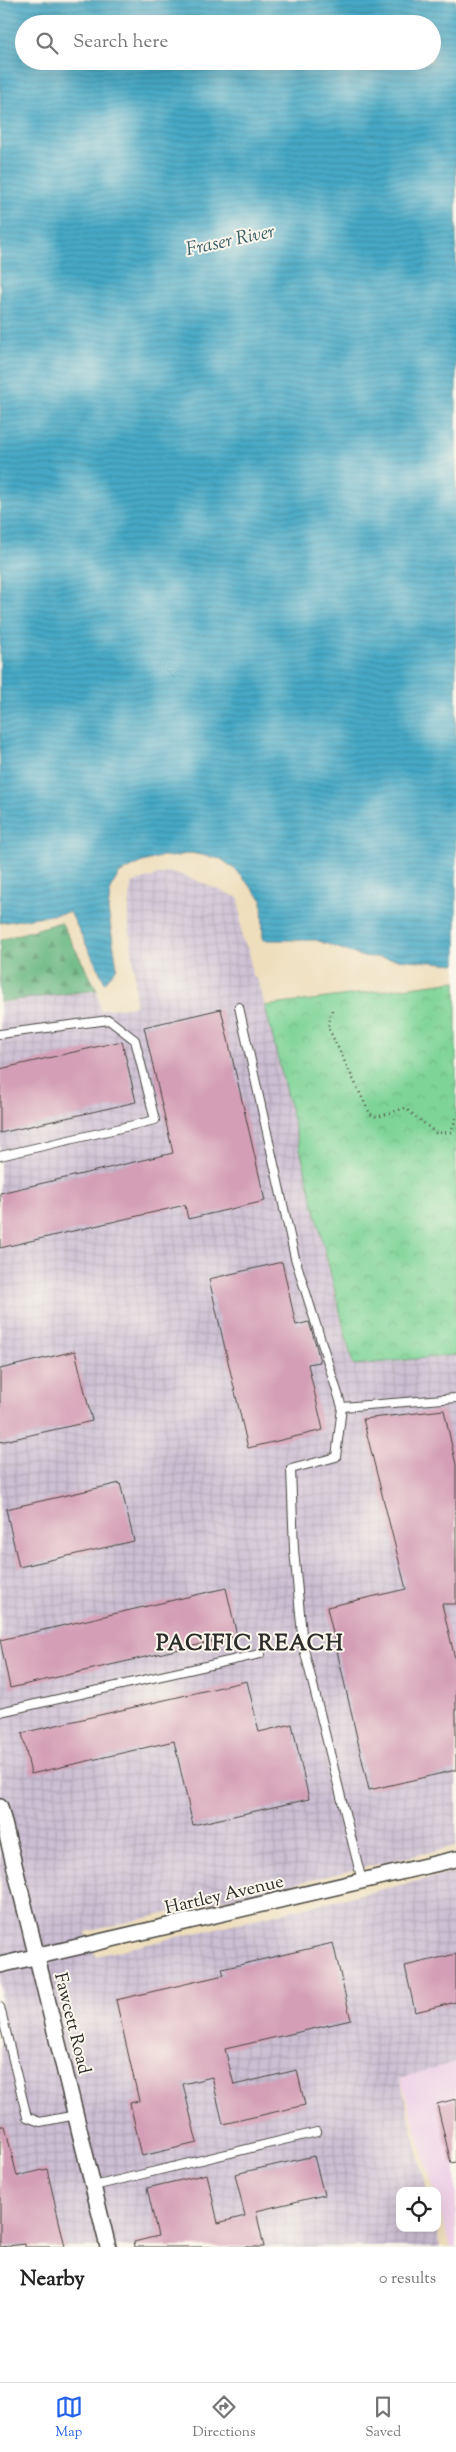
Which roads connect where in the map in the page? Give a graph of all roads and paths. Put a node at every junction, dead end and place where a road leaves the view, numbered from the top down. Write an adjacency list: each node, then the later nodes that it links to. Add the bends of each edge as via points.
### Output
1 (239, 1007): 7 (lane, via 295,1258)
2 (332, 1010): 4 (path, via 328,1028 370,1114 377,1117 405,1108 436,1133 451,1132)
3 (0, 1034): 5 (lane, via 109,1020 135,1040 155,1120)
4 (456, 1118)
5 (0, 1156)
6 (456, 1398): 7 (lane)
7 (342, 1407): 12 (lane, via 336,1457 291,1469 294,1550 303,1645)
8 (260, 1654): 9 (lane)
9 (0, 1712)
10 (0, 1807): 13 (street, Fawcett Road)
11 (456, 1858): 12 (street, Hartley Avenue)
12 (362, 1881): 13 (street, Hartley Avenue)
13 (37, 1956): 14 (street, Hartley Avenue); 16 (street, Fawcett Road)
14 (0, 1965)
15 (0, 2007): 16 (lane, via 27,2116 40,2122)
16 (76, 2115): 18 (street, Fawcett Road)
17 (318, 2132): 18 (lane)
18 (94, 2186): 19 (street, Fawcett Road)
19 (108, 2247)

